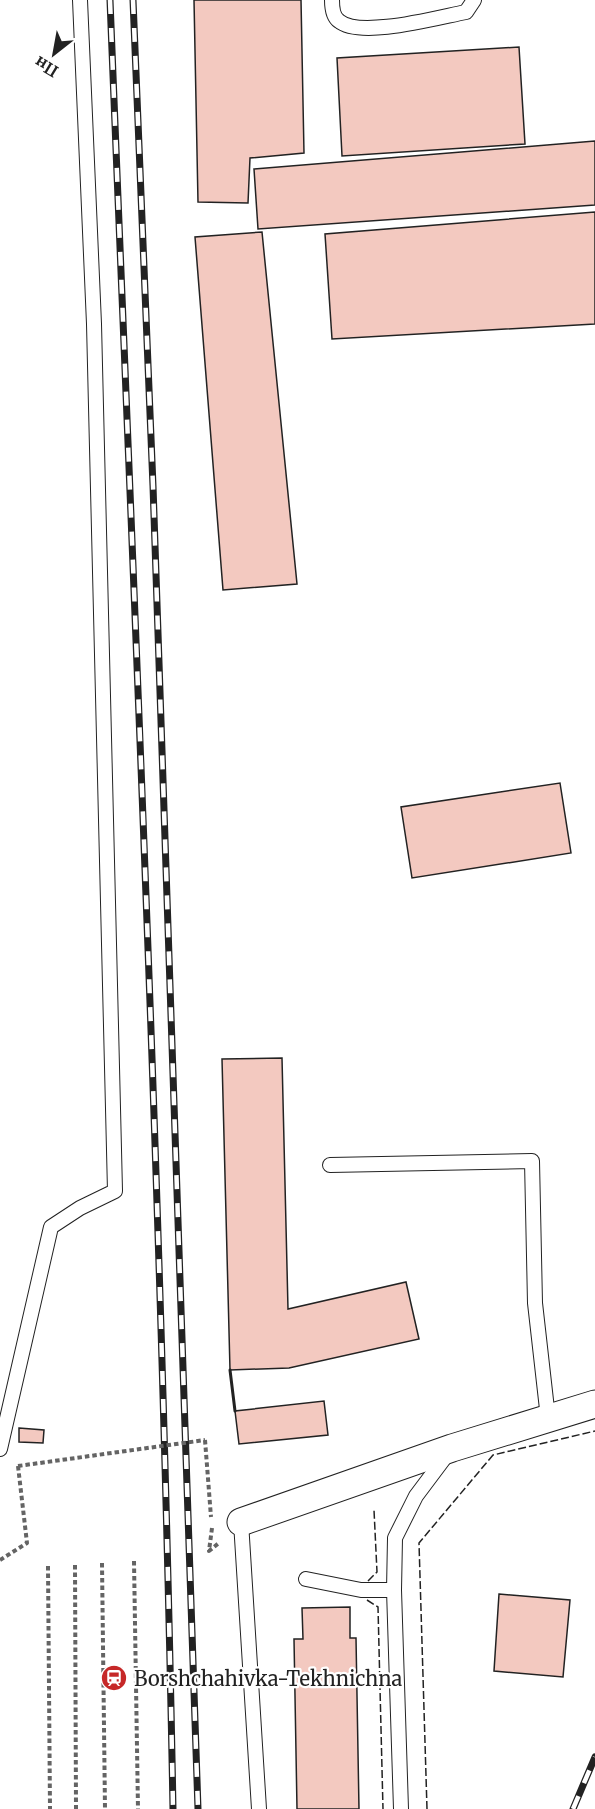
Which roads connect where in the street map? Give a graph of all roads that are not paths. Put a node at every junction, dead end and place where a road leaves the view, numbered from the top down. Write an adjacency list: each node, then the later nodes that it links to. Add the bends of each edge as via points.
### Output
1 (80, 0): 8 (lane, via 94,324 115,1191 51,1227)
2 (332, 0): 3 (lane, via 338,21 352,28 379,28 466,12)
3 (474, 0)
4 (330, 1165): 6 (lane, via 532,1161 536,1303)
5 (595, 1404): 6 (street)
6 (548, 1418): 7 (street)
7 (452, 1448): 9 (street); 11 (lane, via 416,1496 395,1539)
8 (0, 1449)
9 (241, 1522): 12 (lane)
10 (306, 1579): 11 (lane, via 361,1590)
11 (394, 1590): 13 (lane)
12 (259, 1809)
13 (401, 1809)

